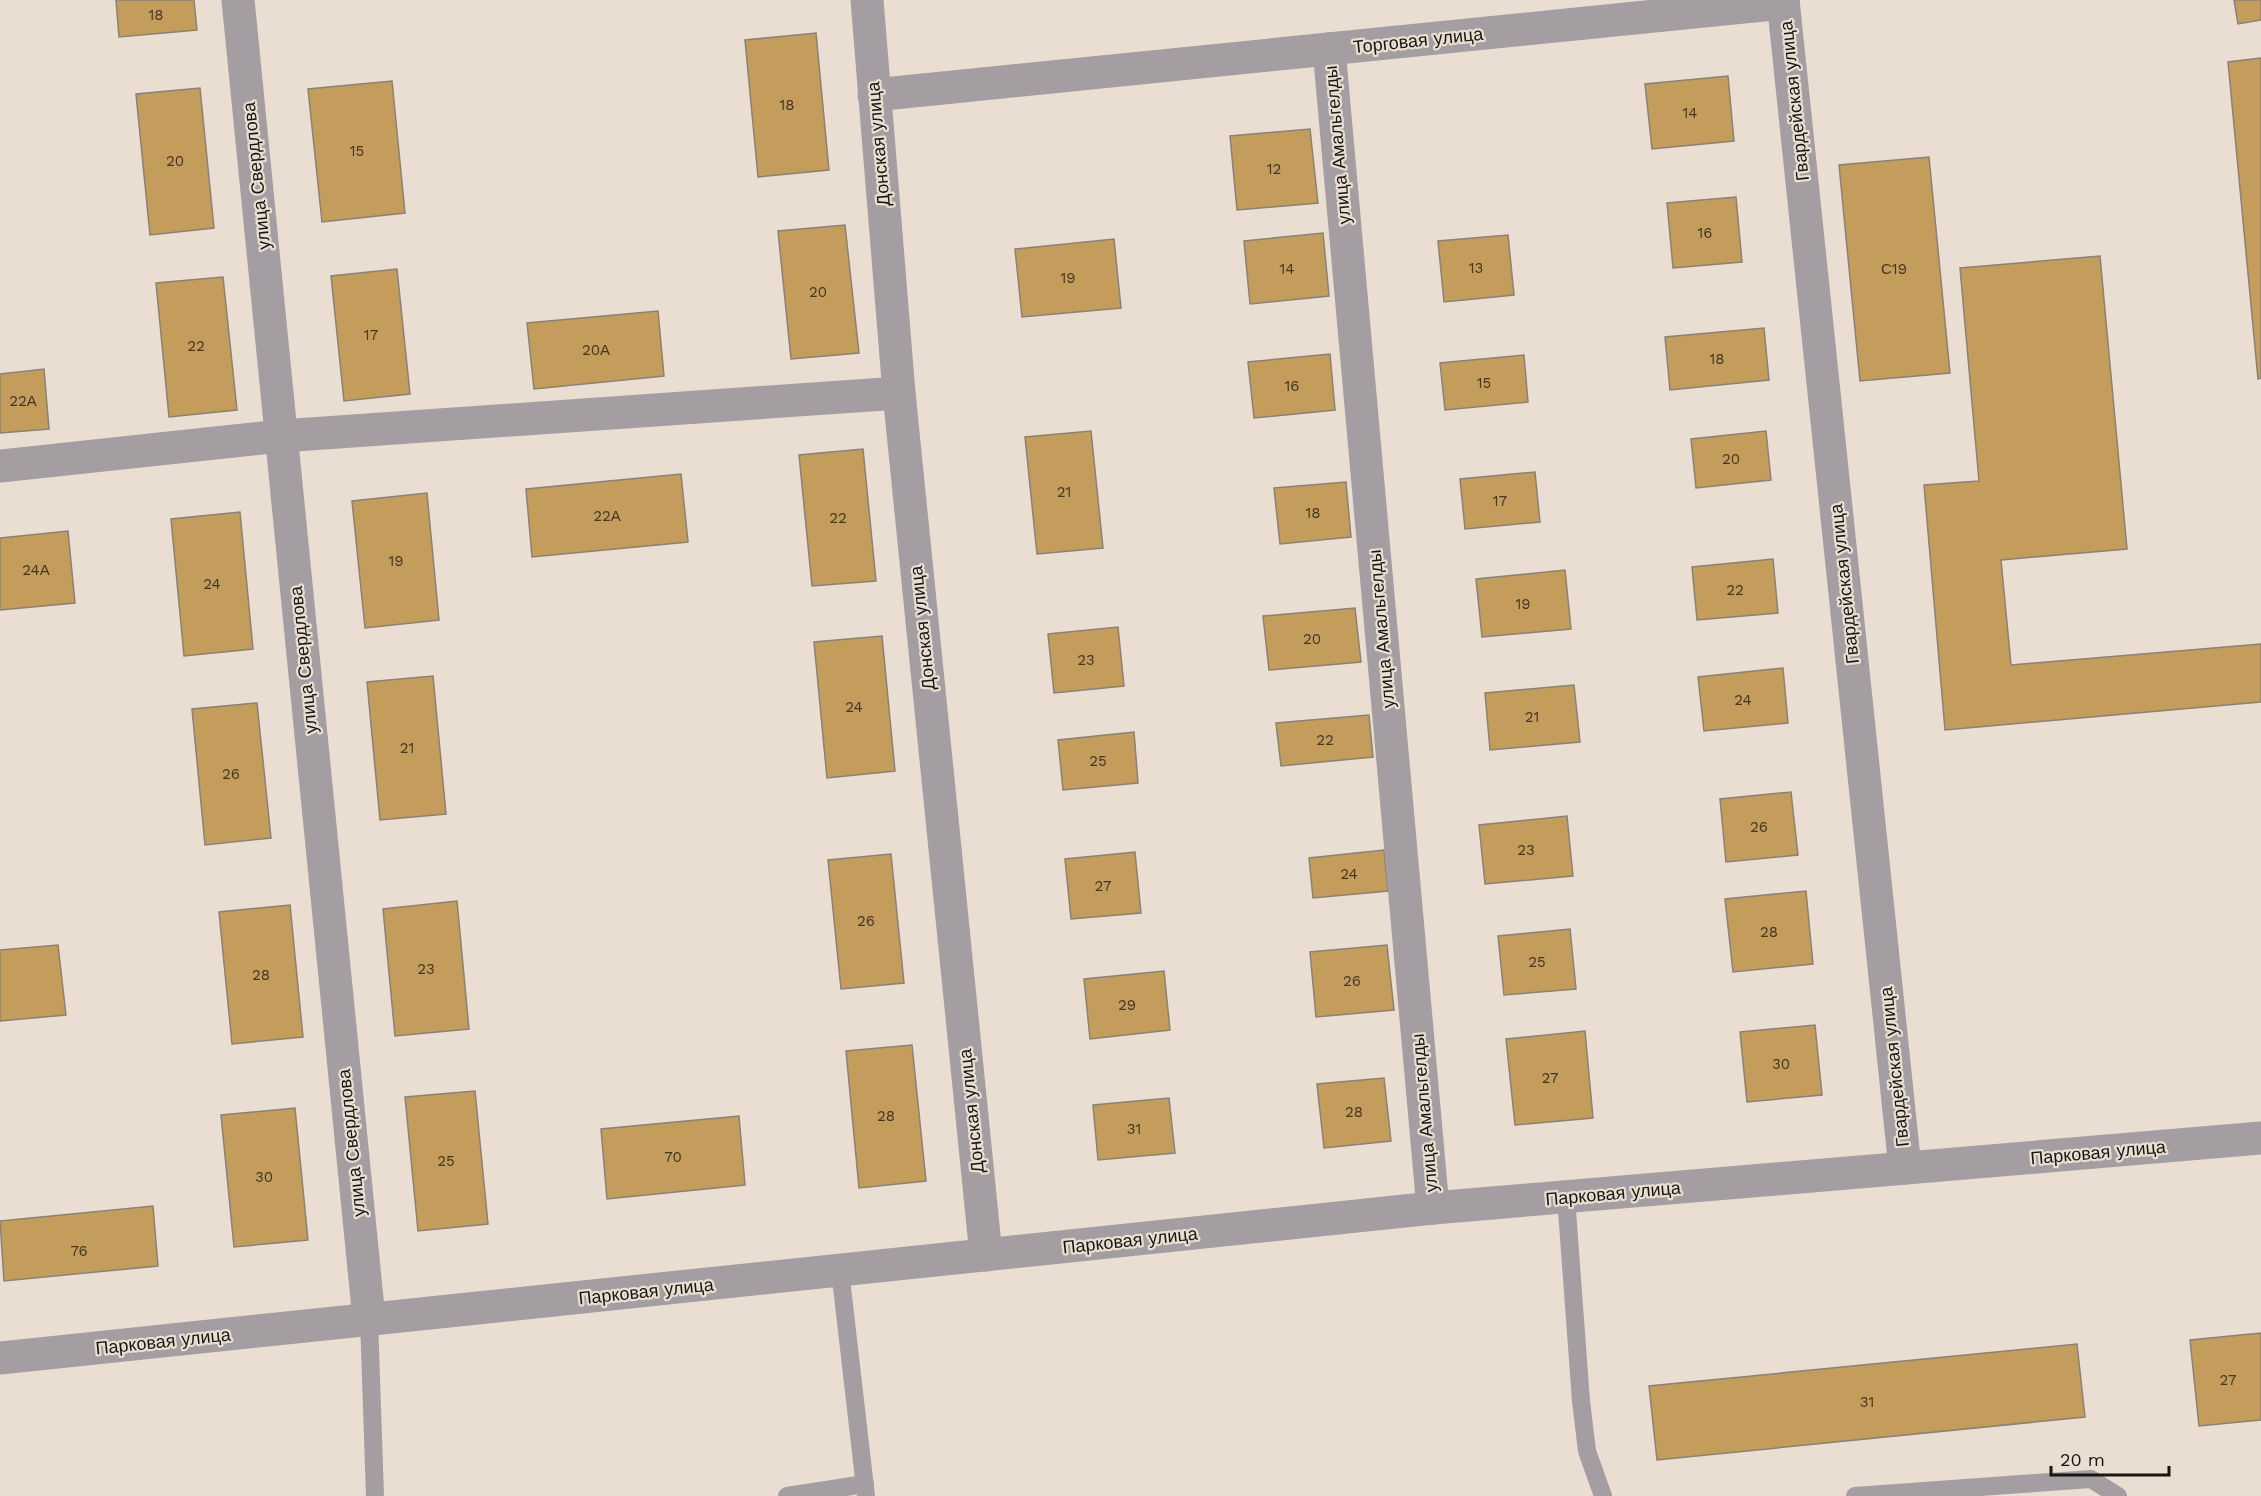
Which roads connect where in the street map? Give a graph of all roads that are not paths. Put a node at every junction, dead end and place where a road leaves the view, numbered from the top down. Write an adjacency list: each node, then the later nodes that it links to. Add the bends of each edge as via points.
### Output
1 (238, 0): 7 (street, улица Свердлова)
2 (867, 0): 5 (street, Донская улица)
3 (1783, 1): 4 (street, Торговая улица); 10 (street, Гвардейская улица)
4 (1329, 49): 5 (street, Торговая улица); 12 (street, улица Амальгелды)
5 (874, 95): 6 (street, Донская улица)
6 (899, 393): 7 (street); 13 (street, Донская улица)
7 (281, 436): 8 (street); 15 (street, улица Свердлова)
8 (0, 466)
9 (2261, 1138): 10 (street, Парковая улица)
10 (1905, 1168): 11 (street, Парковая улица)
11 (1566, 1197): 12 (street, Парковая улица); 20 (lane, via 1582,1411 1587,1451)
12 (1433, 1208): 13 (street, Парковая улица)
13 (986, 1255): 14 (street, Парковая улица)
14 (840, 1270): 15 (street, Парковая улица); 17 (lane)
15 (369, 1319): 16 (street, Парковая улица); 18 (lane)
16 (0, 1358)
17 (866, 1490): 19 (lane)
18 (375, 1496)
19 (787, 1496)
20 (1603, 1496)
21 (1855, 1496): 22 (lane, via 2091,1479)
22 (2118, 1496)

